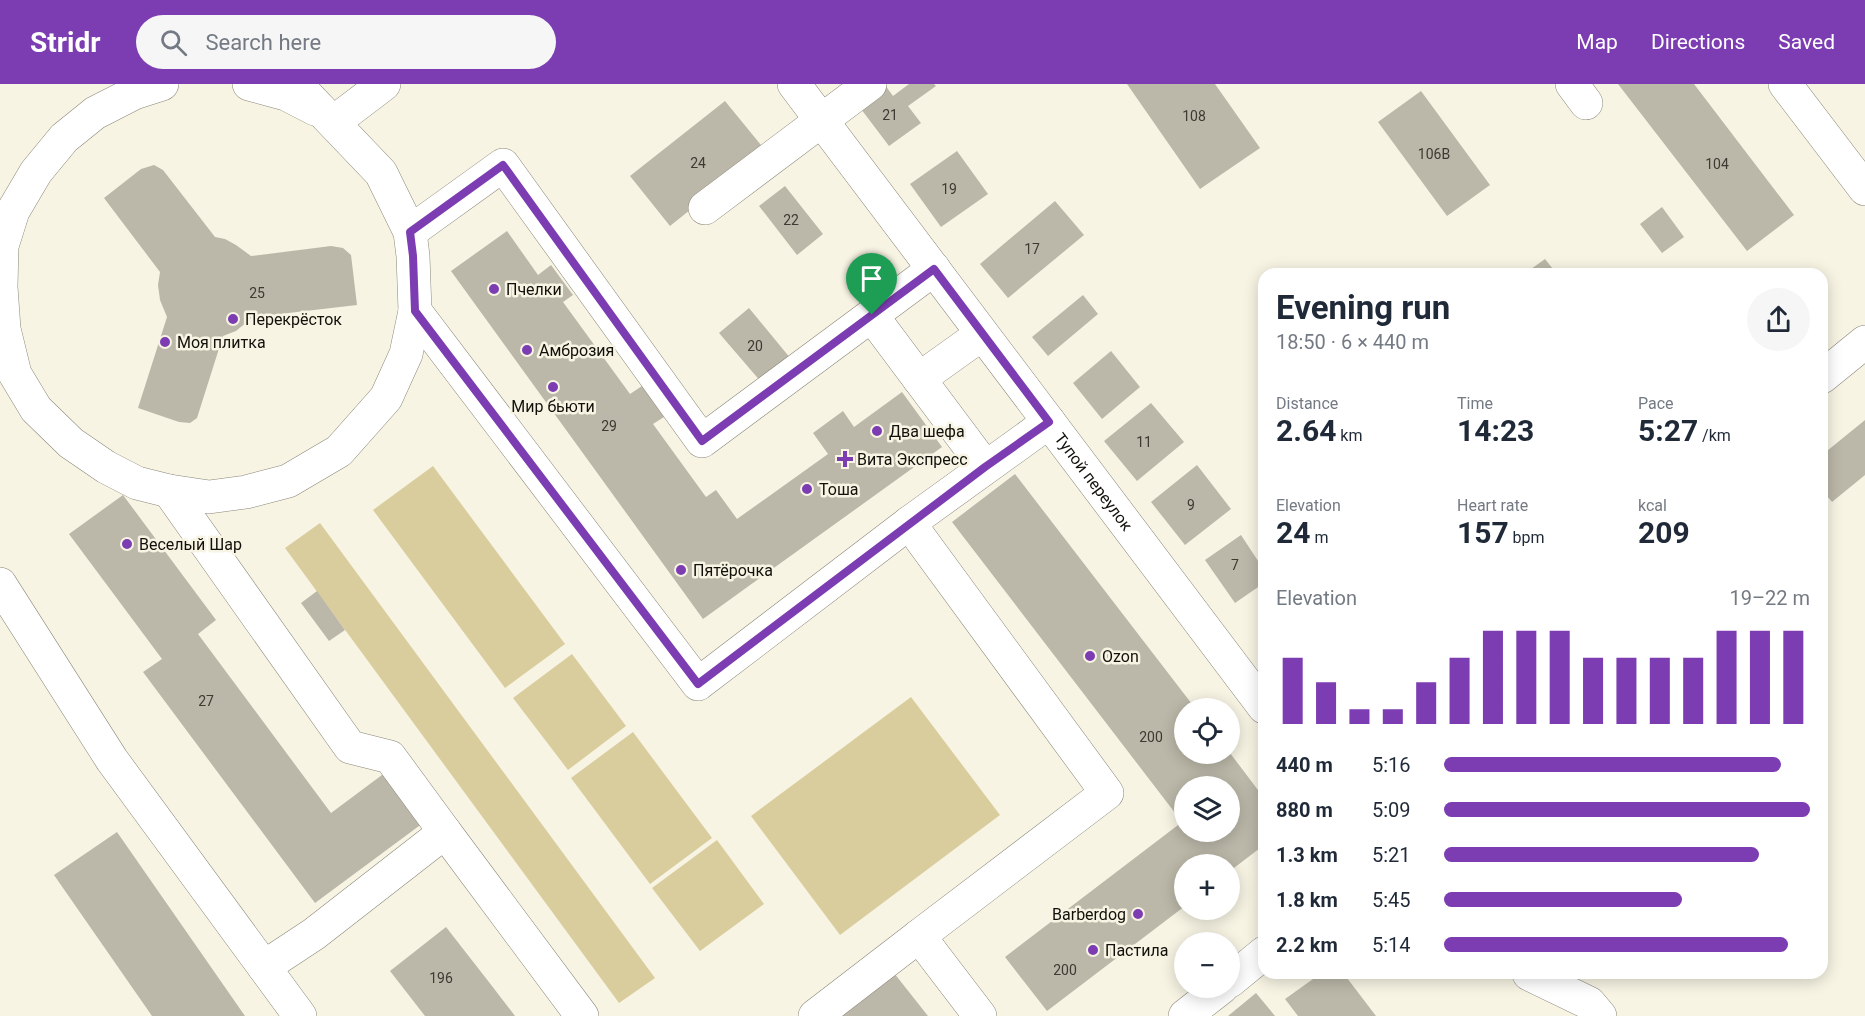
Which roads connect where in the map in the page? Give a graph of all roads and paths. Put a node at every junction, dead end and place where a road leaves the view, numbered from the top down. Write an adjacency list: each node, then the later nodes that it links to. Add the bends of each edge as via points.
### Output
1 (162, 84): 20 (street, via 95,113 72,132 36,172 13,210 2,246 1,287 4,329 15,374)
2 (249, 84): 9 (street, via 303,102)
3 (296, 84): 9 (street)
4 (384, 84): 9 (street)
5 (794, 84): 8 (street, Тупой переулок)
6 (870, 84): 8 (street)
7 (1785, 84): 10 (street)
8 (821, 121): 11 (street); 13 (street, Тупой переулок)
9 (334, 122): 12 (street, via 381,173)
10 (1865, 189)
11 (705, 208)
12 (410, 232): 14 (street); 15 (street, via 503,165 702,441)
13 (934, 269): 15 (street); 16 (street, Тупой переулок)
14 (415, 311): 23 (street, via 406,354 386,398 339,451 288,481 246,492 209,497); 24 (street, via 698,684)
15 (872, 315): 19 (street)
16 (982, 333): 19 (street); 21 (street, Тупой переулок)
17 (1865, 342): 18 (street)
18 (1828, 372)
19 (919, 379): 22 (street)
20 (12, 391): 23 (street, via 71,443 106,467 137,483)
21 (1049, 422): 22 (street); 26 (street, Тупой переулок)
22 (985, 467): 24 (street)
23 (169, 491): 27 (street, via 350,747 390,757)
24 (909, 523): 28 (street, via 1107,793)
25 (0, 584): 30 (street, via 112,760)
26 (1258, 699)
27 (445, 832): 30 (street, via 314,934); 35 (street)
28 (919, 936): 36 (street); 37 (street)
29 (1258, 958): 31 (street)
30 (264, 967): 34 (street)
31 (1240, 973)
32 (1539, 979): 39 (street, via 1589,1003)
33 (1208, 998): 38 (street)
34 (300, 1016)
35 (582, 1016)
36 (815, 1016)
37 (980, 1016)
38 (1185, 1016)
39 (1600, 1016)

